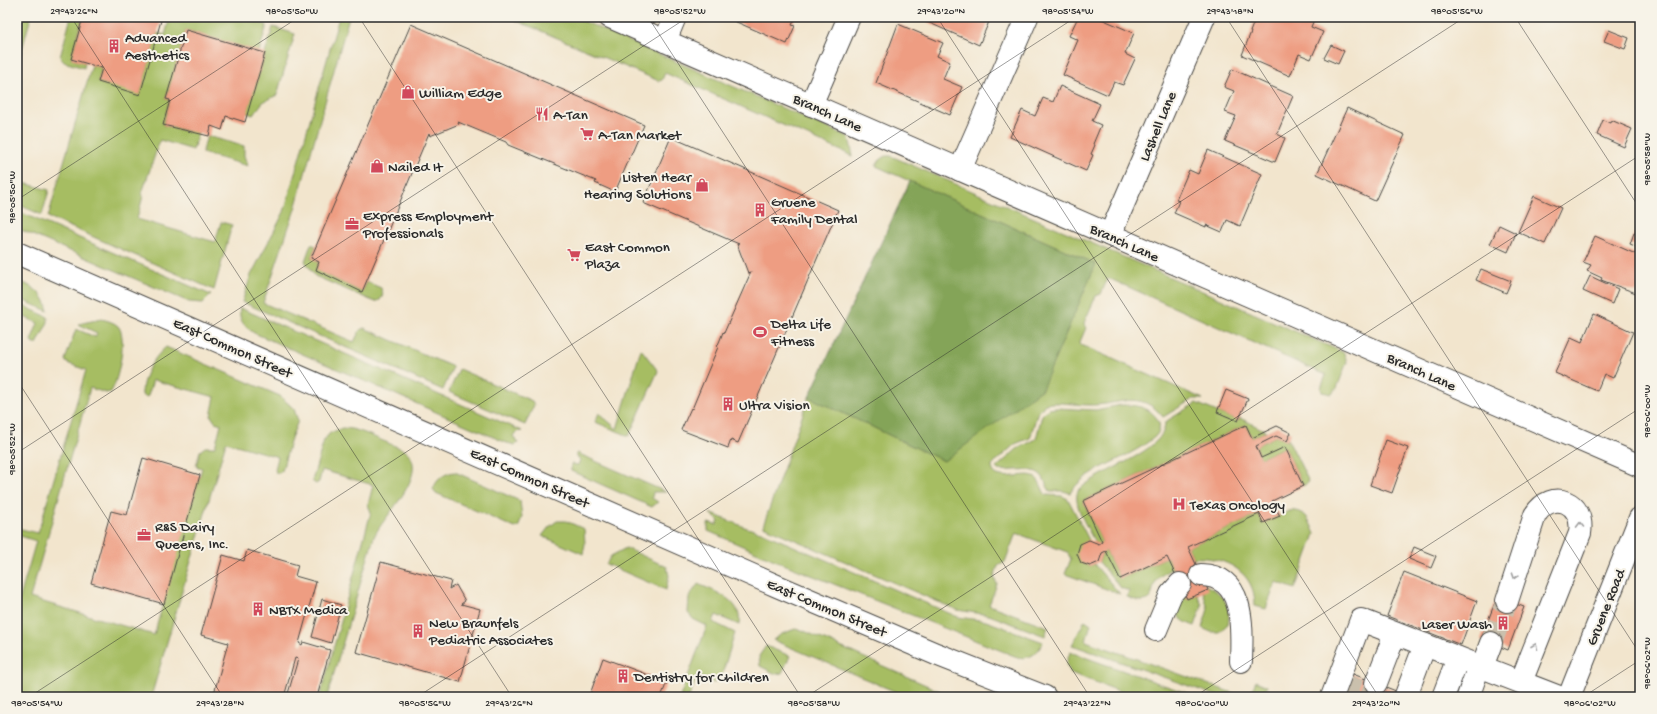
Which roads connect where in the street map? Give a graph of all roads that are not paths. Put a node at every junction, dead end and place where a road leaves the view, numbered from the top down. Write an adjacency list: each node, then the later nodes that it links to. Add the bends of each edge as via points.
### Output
1 (610, 17): 6 (street, Branch Lane)
2 (675, 17): 6 (street)
3 (849, 17): 7 (street)
4 (1027, 17): 8 (street)
5 (1204, 17): 9 (street, Lashell Lane)
6 (665, 41): 7 (street, Branch Lane)
7 (811, 105): 8 (street, Branch Lane)
8 (960, 170): 9 (street, Branch Lane)
9 (1110, 235): 11 (street, Branch Lane)
10 (17, 253): 28 (street, East Common Street, via 777,586)
11 (1640, 466)
12 (1640, 518): 34 (street, Gruene Road)
13 (1201, 575): 22 (street, via 1225,583 1234,596 1242,621)
14 (1180, 584): 17 (street, via 1171,594)
15 (1508, 601): 25 (street, one-way to 15, via 1580,533 1579,515 1574,507 1557,500 1548,502 1535,515)
16 (1372, 625): 18 (street); 24 (street); 29 (street, via 1361,620)
17 (1156, 630)
18 (1395, 634): 20 (street); 26 (street)
19 (1491, 643): 23 (street)
20 (1425, 645): 21 (street); 27 (street)
21 (1458, 658): 23 (street); 30 (street)
22 (1241, 661)
23 (1484, 668): 25 (street); 31 (street); 32 (street)
24 (1354, 674)
25 (1521, 682): 33 (street)
26 (1376, 683)
27 (1406, 695)
28 (1045, 697)
29 (1332, 697)
30 (1443, 697)
31 (1468, 697)
32 (1480, 697)
33 (1559, 697)
34 (1569, 697)

